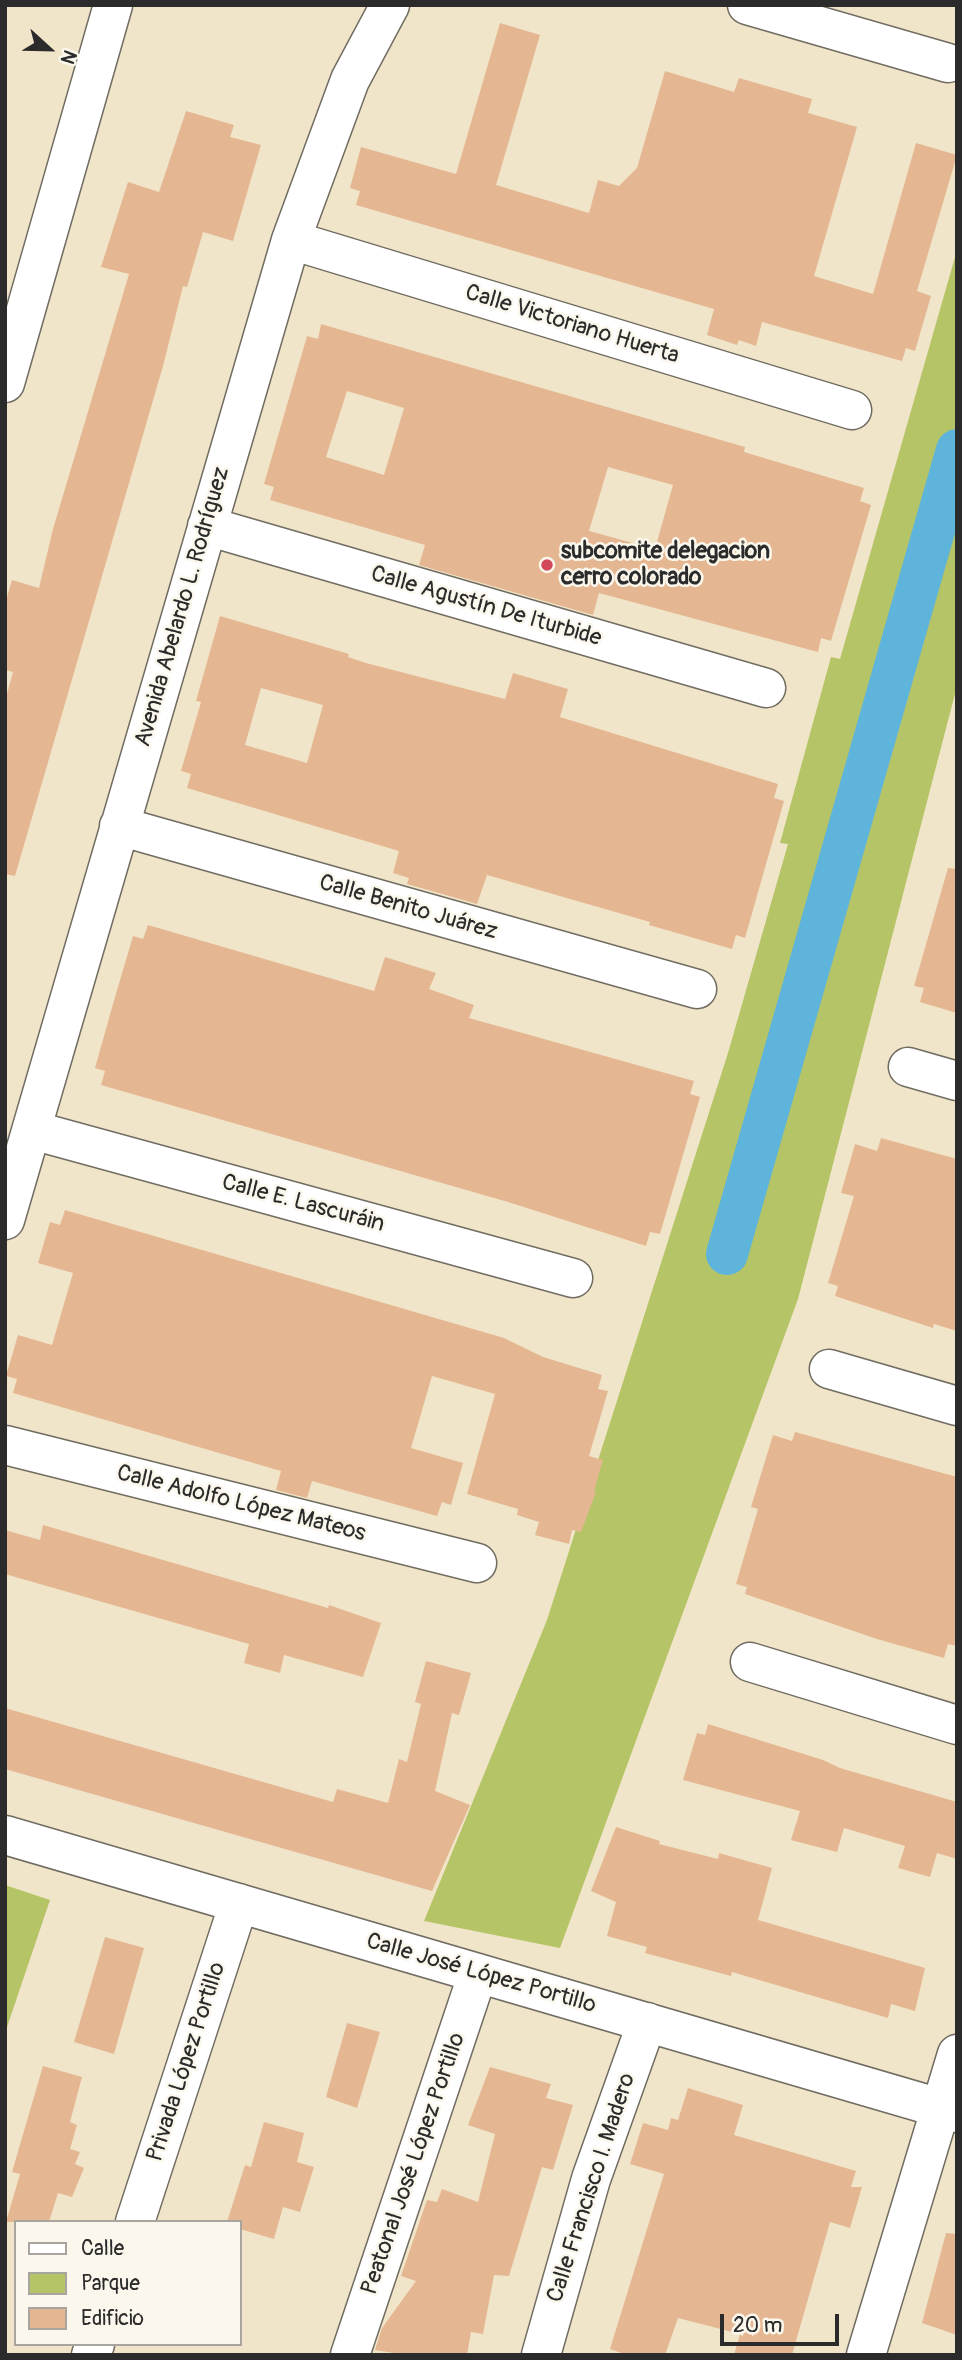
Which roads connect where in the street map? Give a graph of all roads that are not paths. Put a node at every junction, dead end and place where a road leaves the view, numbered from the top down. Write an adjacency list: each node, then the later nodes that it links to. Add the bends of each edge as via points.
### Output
1 (113, 5): 6 (street)
2 (390, 5): 5 (street, Avenida Abelardo L. Rodríguez, via 350,80)
3 (747, 5): 4 (street)
4 (948, 63)
5 (291, 240): 7 (street, Calle Victoriano Huerta); 8 (street, Avenida Abelardo L. Rodríguez)
6 (5, 383)
7 (852, 410)
8 (207, 526): 9 (street, Calle Agustín De Iturbide); 10 (street, Avenida Abelardo L. Rodríguez)
9 (765, 688)
10 (119, 826): 11 (street, Calle Benito Juárez); 14 (street, Avenida Abelardo L. Rodríguez)
11 (697, 989)
12 (908, 1067): 13 (street)
13 (957, 1081)
14 (32, 1130): 15 (street, Avenida Abelardo L. Rodríguez); 16 (street, Calle E. Lascuráin)
15 (5, 1220)
16 (573, 1278)
17 (829, 1369): 18 (street)
18 (957, 1406)
19 (5, 1445): 20 (street, Calle Adolfo López Mateos)
20 (477, 1563)
21 (750, 1662): 22 (street)
22 (957, 1725)
23 (5, 1835): 24 (street, Calle José López Portillo)
24 (239, 1903): 25 (street, Calle José López Portillo); 29 (street, Privada López Portillo)
25 (478, 1973): 26 (street, Calle José López Portillo); 30 (street, Peatonal José López Portillo)
26 (647, 2022): 28 (street, Calle José López Portillo); 31 (street, Calle Francisco I. Madero, via 591,2179)
27 (957, 2054): 28 (street)
28 (949, 2110): 32 (street)
29 (136, 2220)
30 (349, 2355)
31 (541, 2355)
32 (866, 2355)

